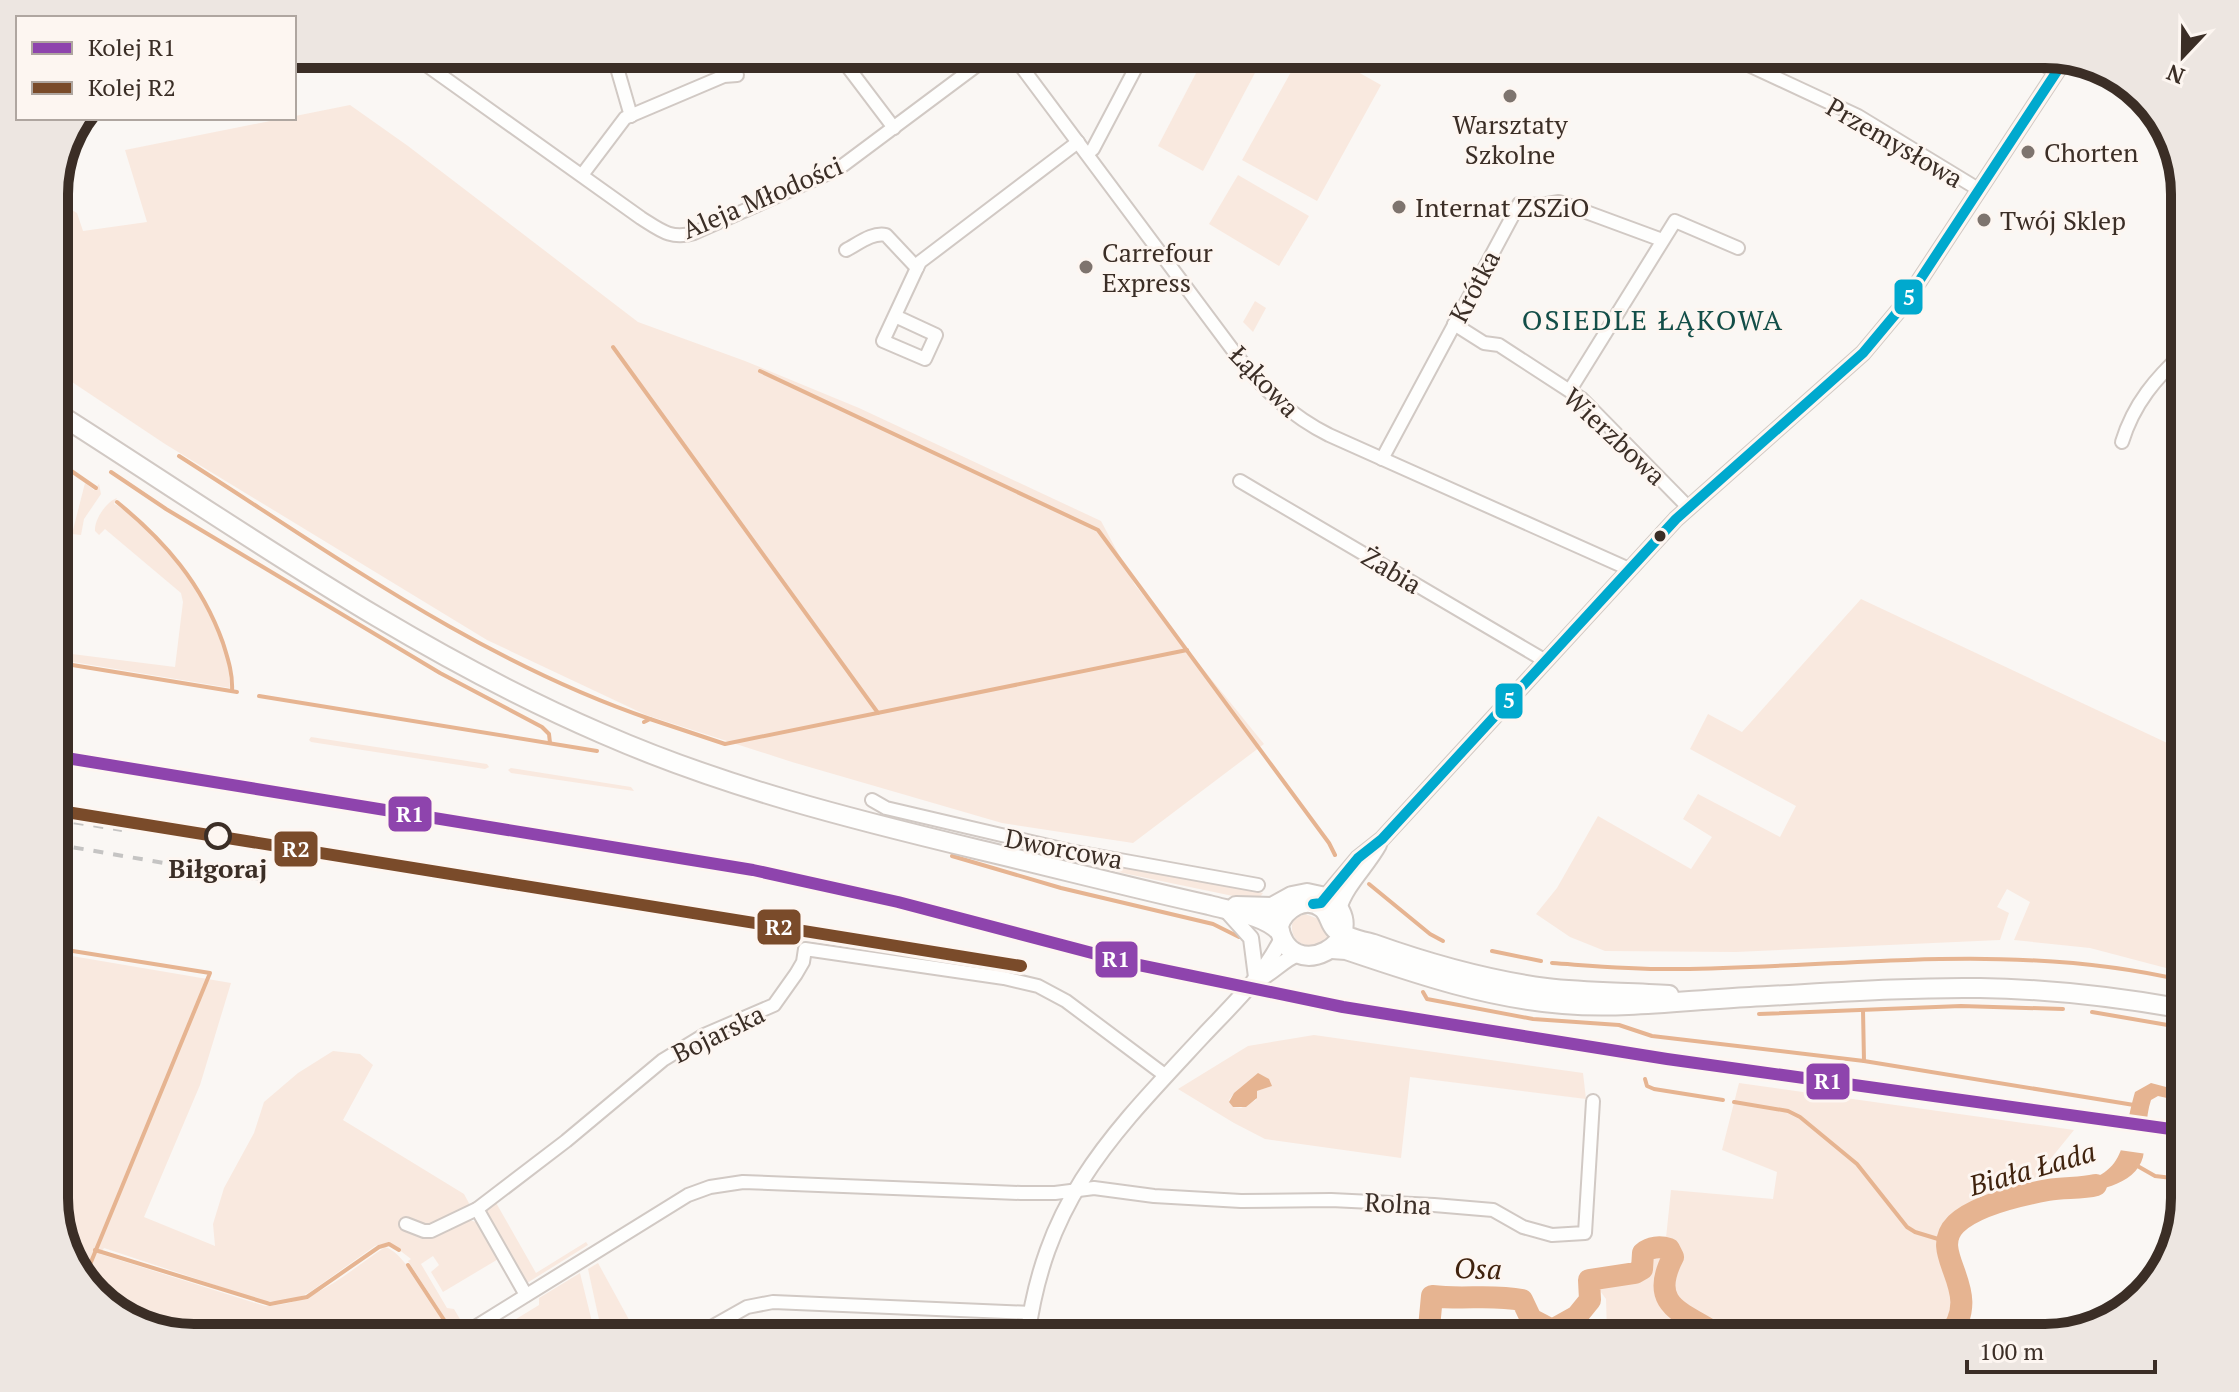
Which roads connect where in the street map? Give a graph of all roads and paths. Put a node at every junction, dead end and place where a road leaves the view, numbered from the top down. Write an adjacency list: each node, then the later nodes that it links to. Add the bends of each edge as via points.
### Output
1 (431, 68): 16 (street, Aleja Młodości)
2 (617, 68): 12 (street)
3 (849, 68): 13 (street)
4 (973, 68): 13 (street, Aleja Młodości)
5 (1022, 68): 14 (street, Łąkowa)
6 (1136, 68): 15 (street)
7 (1755, 68): 17 (street, Przemysłowa, via 1858,116)
8 (2049, 68): 10 (street)
9 (2059, 69): 10 (street)
10 (2056, 73): 17 (street)
11 (737, 75): 12 (street)
12 (631, 116): 16 (street)
13 (894, 128): 16 (street, Aleja Młodości, via 833,172 679,236 665,233)
14 (1078, 142): 15 (street, Łąkowa); 21 (street)
15 (1087, 154): 28 (street, Łąkowa, via 1268,392 1314,428)
16 (582, 175)
17 (1978, 189): 30 (street, via 1880,334)
18 (1662, 240): 19 (street, via 1675,221); 23 (street, Krótka, via 1559,202 1519,204); 25 (street)
19 (1738, 248)
20 (846, 250): 21 (street, via 880,233)
21 (917, 268): 22 (street)
22 (895, 316)
23 (1454, 324): 25 (street, Wierzbowa, via 1484,343 1499,345); 28 (street, Krótka)
24 (2171, 365): 27 (street, via 2144,393)
25 (1570, 390): 30 (street, Wierzbowa)
26 (68, 420): 35 (main road, via 402,632 603,735 803,806)
27 (2122, 442)
28 (1382, 459): 31 (street, Łąkowa)
29 (1240, 481): 32 (street, Żabia)
30 (1688, 507): 31 (street)
31 (1629, 569): 32 (street)
32 (1544, 660): 37 (street, via 1382,839 1343,897)
33 (872, 800): 34 (street, Dworcowa, via 886,808)
34 (1107, 858): 35 (street); 36 (street, Dworcowa)
35 (1102, 881): 38 (main road)
36 (1258, 885)
37 (1326, 903): 38 (main road, via 1300,894 1273,907); 39 (main road, via 1325,910); 39 (main road, via 1343,919); 40 (main road, via 1289,910 1281,919)
38 (1217, 907): 40 (main road, via 1272,925); 43 (street, via 1251,938)
39 (1342, 932): 41 (main road); 44 (main road, via 1448,968 1534,986)
40 (1281, 935): 42 (main road); 43 (street)
41 (1332, 949): 42 (main road, via 1315,956); 44 (main road, via 1445,983 1547,1003 1631,1007)
42 (1298, 954): 43 (street)
43 (1256, 979): 46 (street)
44 (1723, 998): 45 (main road, via 1980,988 2071,993)
45 (2171, 1007)
46 (1166, 1076): 48 (street, via 1095,1157); 49 (street, Bojarska, via 1038,986 805,949 803,962 774,1005 704,1035 663,1060)
47 (1593, 1101): 48 (street, Rolna, via 1585,1233 1552,1235 1493,1210)
48 (1074, 1190): 51 (street, via 722,1184 688,1195); 52 (street, via 1047,1248)
49 (477, 1209): 50 (street, Bojarska, via 431,1231); 51 (street)
50 (406, 1224)
51 (526, 1295): 53 (street)
52 (1031, 1313): 54 (street, via 773,1302 747,1307); 55 (street)
53 (480, 1324)
54 (717, 1324)
55 (1029, 1324)

